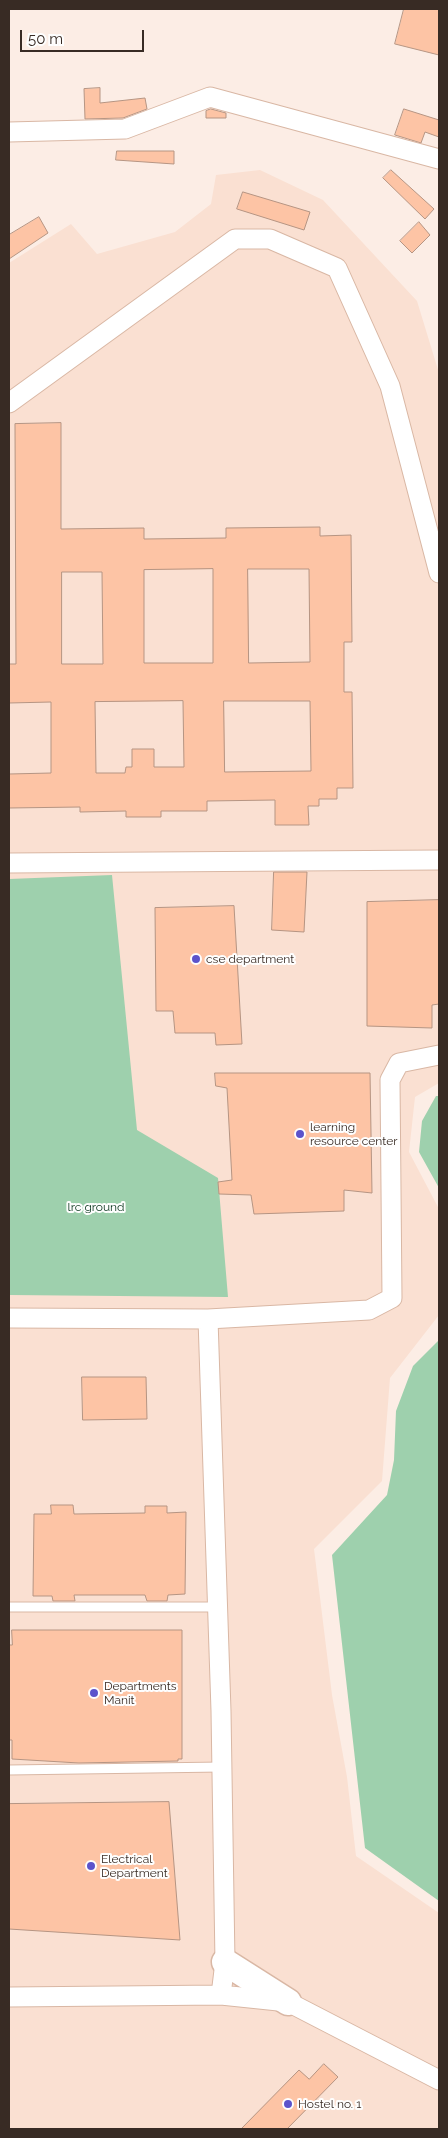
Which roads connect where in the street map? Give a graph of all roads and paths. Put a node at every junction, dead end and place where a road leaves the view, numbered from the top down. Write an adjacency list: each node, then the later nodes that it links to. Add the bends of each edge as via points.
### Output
1 (9, 132): 2 (street, via 125,128 210,98)
2 (439, 159)
3 (9, 403): 4 (street, via 235,240 270,239 336,268 390,386)
4 (439, 573)
5 (439, 860): 6 (street)
6 (9, 864)
7 (439, 1055): 9 (street, via 399,1063 390,1080 392,1298 369,1310)
8 (9, 1318): 9 (street)
9 (208, 1319): 11 (street)
10 (9, 1607): 11 (lane)
11 (217, 1607): 12 (street)
12 (222, 1767): 13 (lane); 14 (street)
13 (9, 1770)
14 (225, 1962): 15 (street); 17 (street)
15 (221, 1995): 16 (street); 17 (street)
16 (9, 1997)
17 (288, 2002): 18 (street)
18 (439, 2080)

